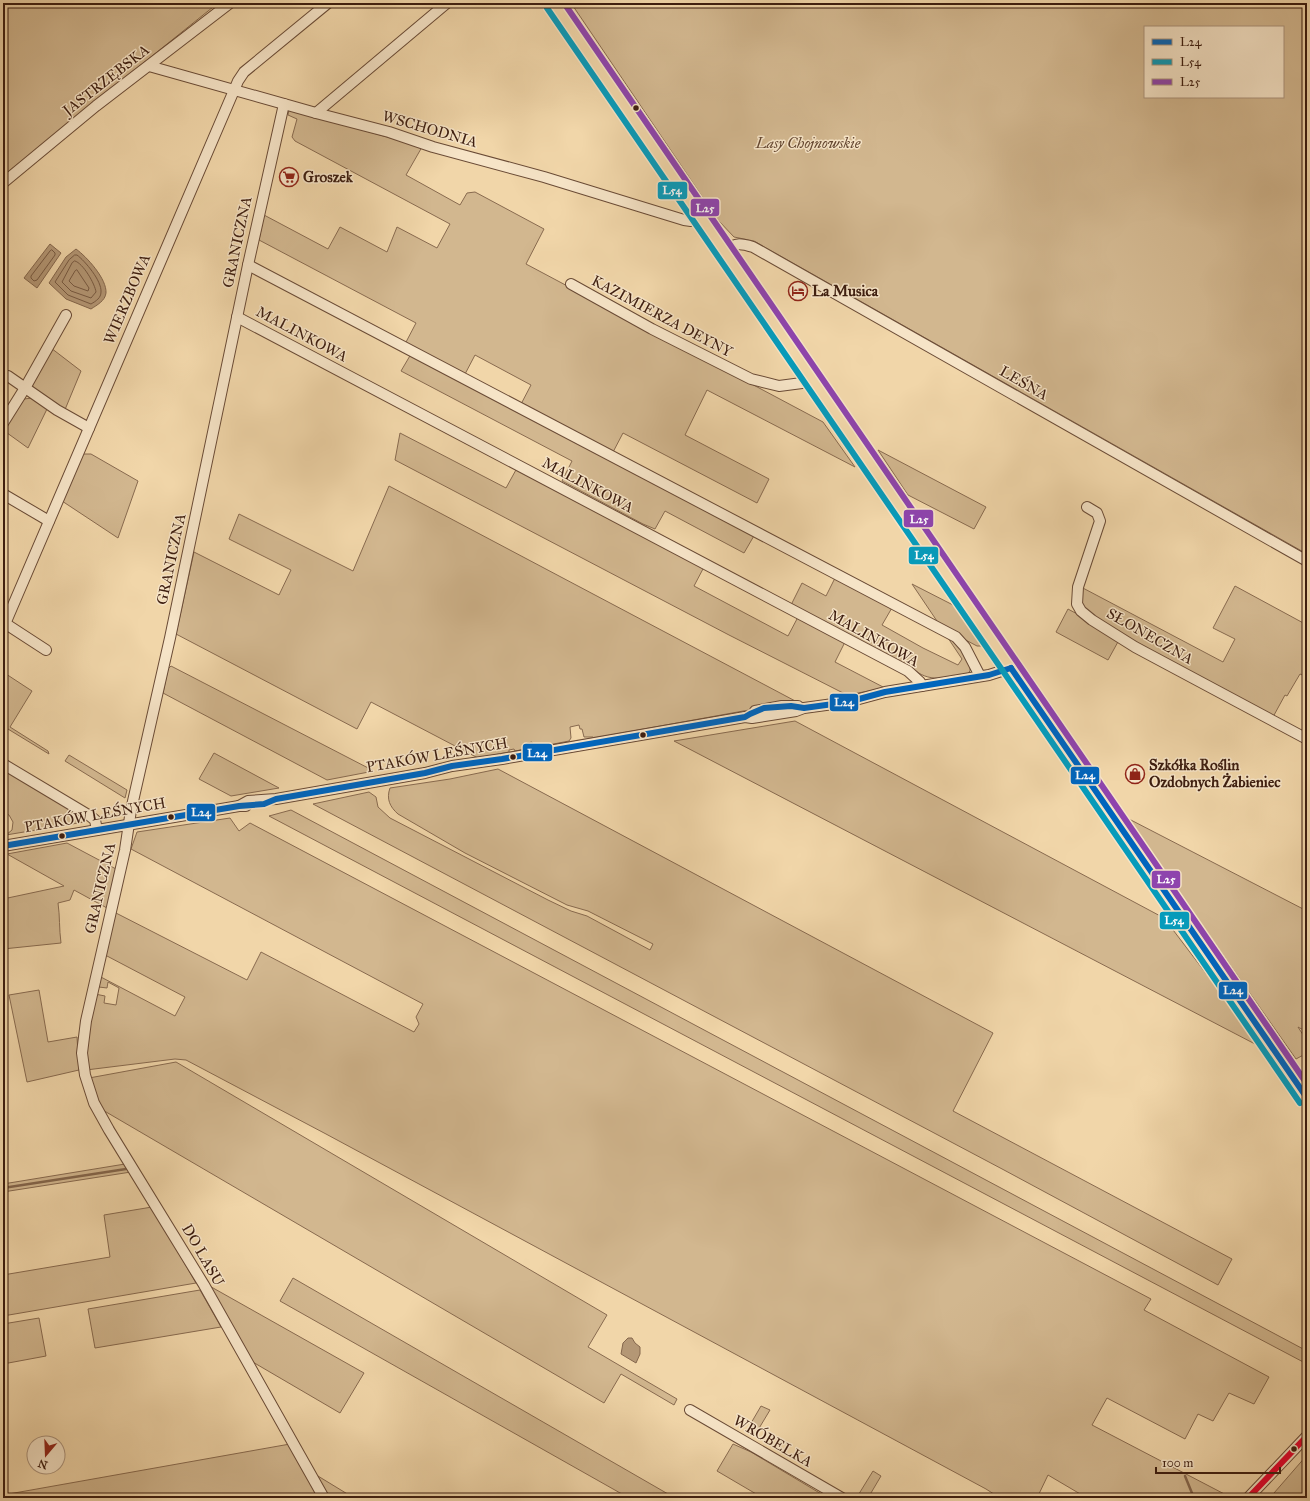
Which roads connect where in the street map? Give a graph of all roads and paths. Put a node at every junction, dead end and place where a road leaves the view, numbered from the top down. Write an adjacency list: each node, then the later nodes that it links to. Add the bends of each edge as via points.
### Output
1 (230, 3): 5 (street, JASTRZĘBSKA)
2 (328, 3): 6 (street, WIERZBOWA, via 244,72)
3 (447, 3): 8 (street)
4 (554, 3): 10 (main road)
5 (149, 66): 6 (street, WSCHODNIA); 9 (street, JASTRZĘBSKA)
6 (235, 90): 7 (street, WSCHODNIA); 20 (street, WIERZBOWA)
7 (284, 104): 8 (street, WSCHODNIA); 12 (street, GRANICZNA)
8 (316, 113): 10 (street, WSCHODNIA, via 544,177 684,220 691,221)
9 (3, 183)
10 (701, 216): 11 (main road)
11 (724, 250): 17 (main road); 24 (street, LEŚNA, via 740,244 753,247)
12 (248, 264): 15 (street, GRANICZNA); 28 (street, via 956,638 965,647)
13 (571, 284): 17 (street, KAZIMIERZA DEYNY, via 751,379 779,386 802,383)
14 (66, 314): 18 (street)
15 (236, 317): 29 (street, MALINKOWA, via 901,667); 32 (street, GRANICZNA)
16 (8, 376): 18 (street)
17 (813, 378): 27 (main road)
18 (25, 388): 19 (street); 20 (street)
19 (3, 423)
20 (89, 428): 23 (street, WIERZBOWA)
21 (3, 494): 23 (street)
22 (1087, 508): 30 (street, SŁONECZNA, via 1097,513 1100,520 1078,587 1077,598 1081,611 1135,647)
23 (49, 521): 25 (street, WIERZBOWA)
24 (1307, 561)
25 (4, 623): 26 (street, WIERZBOWA)
26 (46, 650)
27 (1011, 668): 28 (street, PTAKÓW LEŚNYCH); 36 (main road)
28 (980, 676): 29 (street, PTAKÓW LEŚNYCH)
29 (922, 686): 32 (street, PTAKÓW LEŚNYCH, via 848,702 804,708 782,706 758,710 748,713 745,717 248,801 239,806)
30 (1307, 739)
31 (3, 764): 33 (street, via 90,816 95,820)
32 (129, 824): 33 (street, PTAKÓW LEŚNYCH); 35 (street, GRANICZNA)
33 (97, 830): 34 (street, PTAKÓW LEŚNYCH)
34 (3, 846)
35 (86, 1021): 39 (street, DO LASU, via 82,1053 84,1075 94,1103 204,1285)
36 (1307, 1098)
37 (690, 1410): 40 (street, WRÓBELKA)
38 (1307, 1436): 41 (street)
39 (324, 1498)
40 (842, 1498)
41 (1248, 1498)

